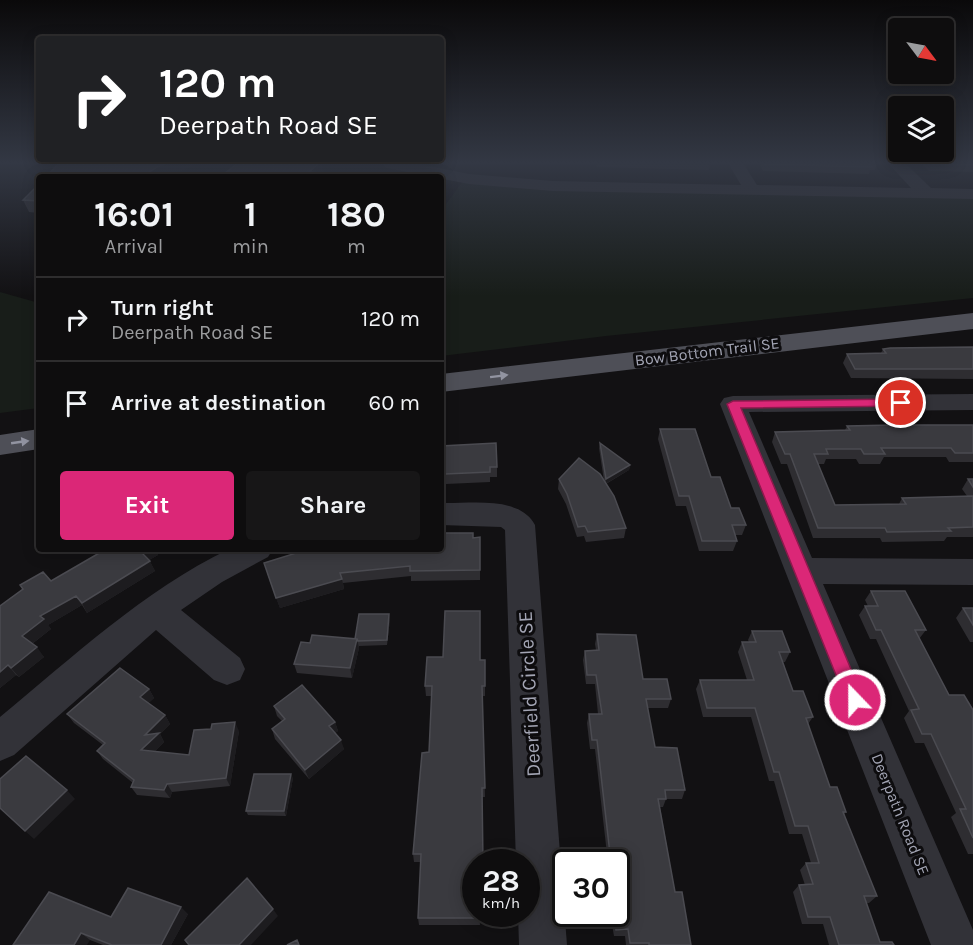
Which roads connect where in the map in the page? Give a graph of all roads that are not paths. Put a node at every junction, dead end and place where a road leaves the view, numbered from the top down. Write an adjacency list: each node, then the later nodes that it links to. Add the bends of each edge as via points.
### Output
1 (973, 304): 3 (main road, Bow Bottom Trail SE)
2 (973, 321): 4 (main road, Bow Bottom Trail SE, one-way to 2)
3 (444, 363)
4 (444, 383)
5 (973, 402): 12 (street, Deerpath Road SE, via 733,404)
6 (36, 417): 7 (main road)
7 (0, 422)
8 (36, 440): 9 (main road, one-way to 8)
9 (0, 445)
10 (444, 514): 18 (street, Deerfield Circle SE, via 507,516 520,525)
11 (251, 552): 14 (street, via 210,573)
12 (802, 572): 13 (street); 17 (street, Deerpath Road SE)
13 (973, 572)
14 (156, 609): 15 (street); 16 (street)
15 (227, 669)
16 (0, 742)
17 (960, 939)
18 (543, 945)

